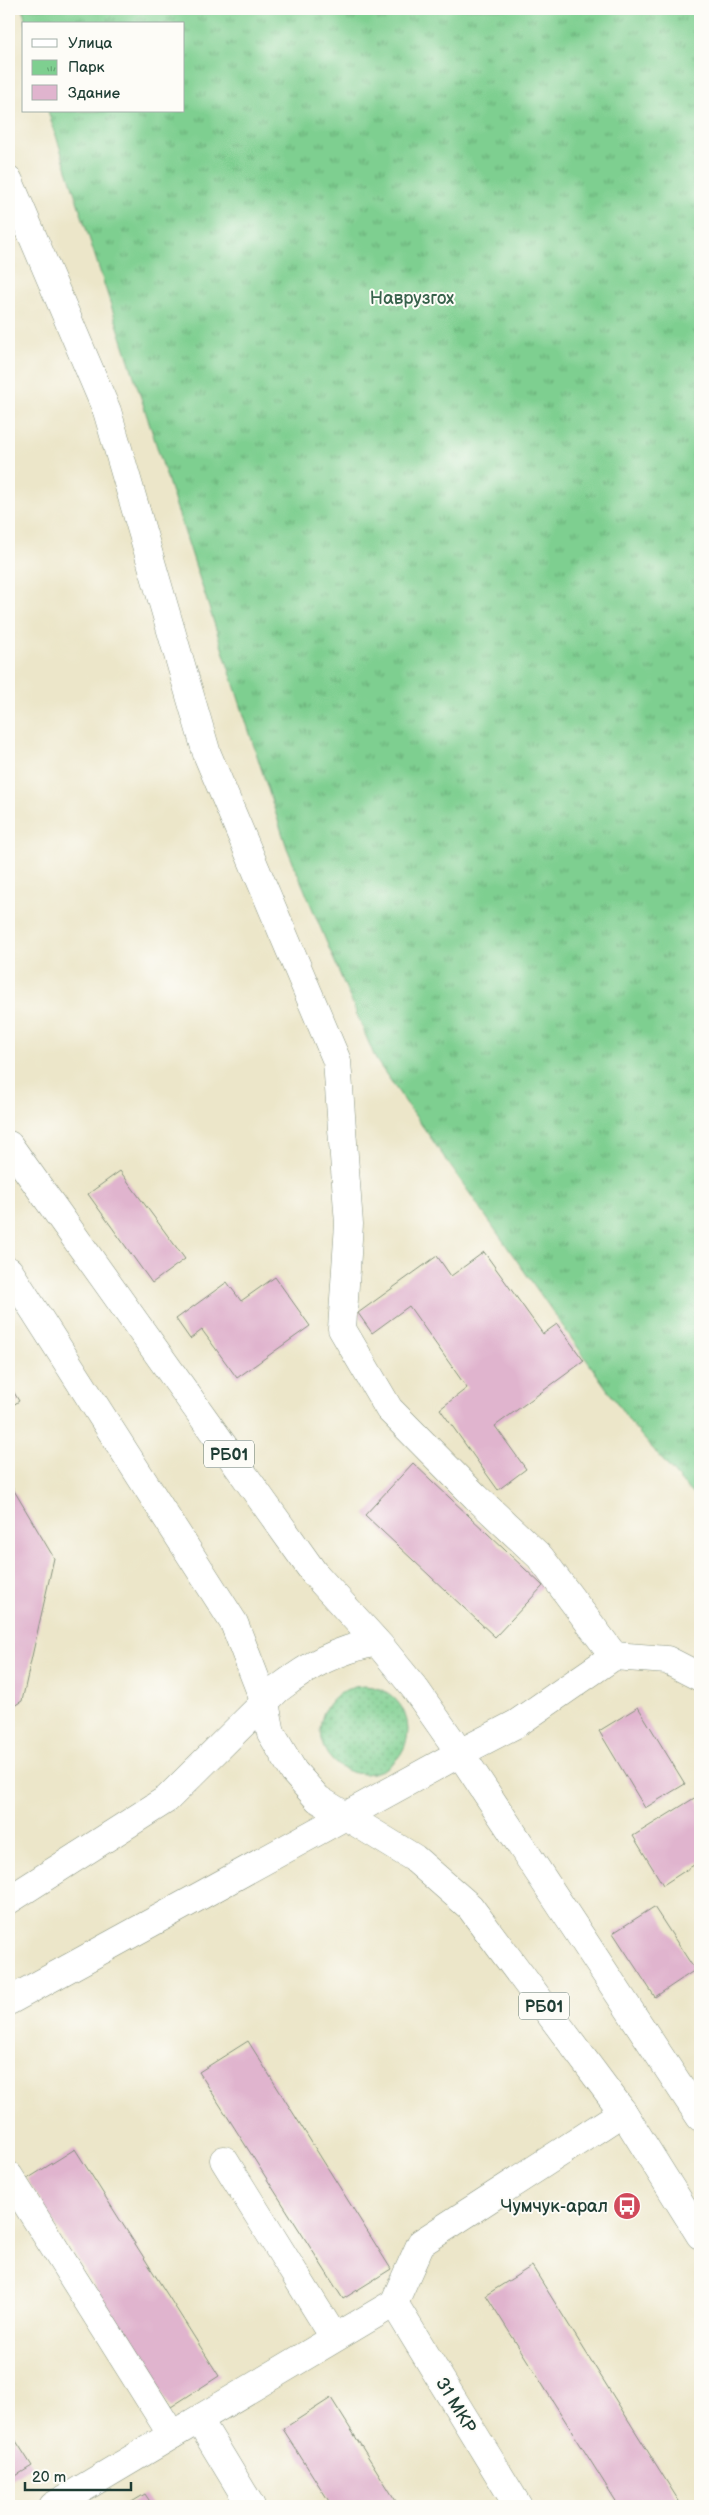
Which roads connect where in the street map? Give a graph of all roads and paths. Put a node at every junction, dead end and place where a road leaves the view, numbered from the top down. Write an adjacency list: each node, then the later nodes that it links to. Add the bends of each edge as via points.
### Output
1 (9, 181): 5 (main road, via 107,411 207,754 337,1061 349,1224 342,1329 389,1409 540,1557)
2 (9, 1145): 4 (main road, РБ01, via 314,1573)
3 (9, 1271): 7 (main road, РБ01, via 234,1623)
4 (376, 1642): 7 (main road, via 346,1649 317,1662 278,1689); 8 (main road, РБ01, via 416,1690)
5 (614, 1656): 6 (main road, via 667,1660); 8 (main road, via 516,1724)
6 (700, 1677)
7 (265, 1703): 9 (main road, РБ01, via 271,1733 294,1772 318,1799); 10 (main road, via 167,1799)
8 (460, 1753): 9 (main road); 13 (main road, РБ01)
9 (346, 1815): 11 (main road); 12 (main road, РБ01, via 414,1858 470,1907)
10 (9, 1900)
11 (9, 2001)
12 (624, 2112): 16 (main road, РБ01); 17 (main road, via 421,2243)
13 (700, 2117)
14 (224, 2160): 18 (main road)
15 (9, 2176): 20 (main road)
16 (700, 2235)
17 (394, 2303): 18 (main road); 23 (main road, 31 МКР)
18 (334, 2338): 19 (main road)
19 (199, 2420): 20 (main road); 22 (main road)
20 (172, 2435): 21 (main road)
21 (53, 2506)
22 (251, 2506)
23 (518, 2506)

